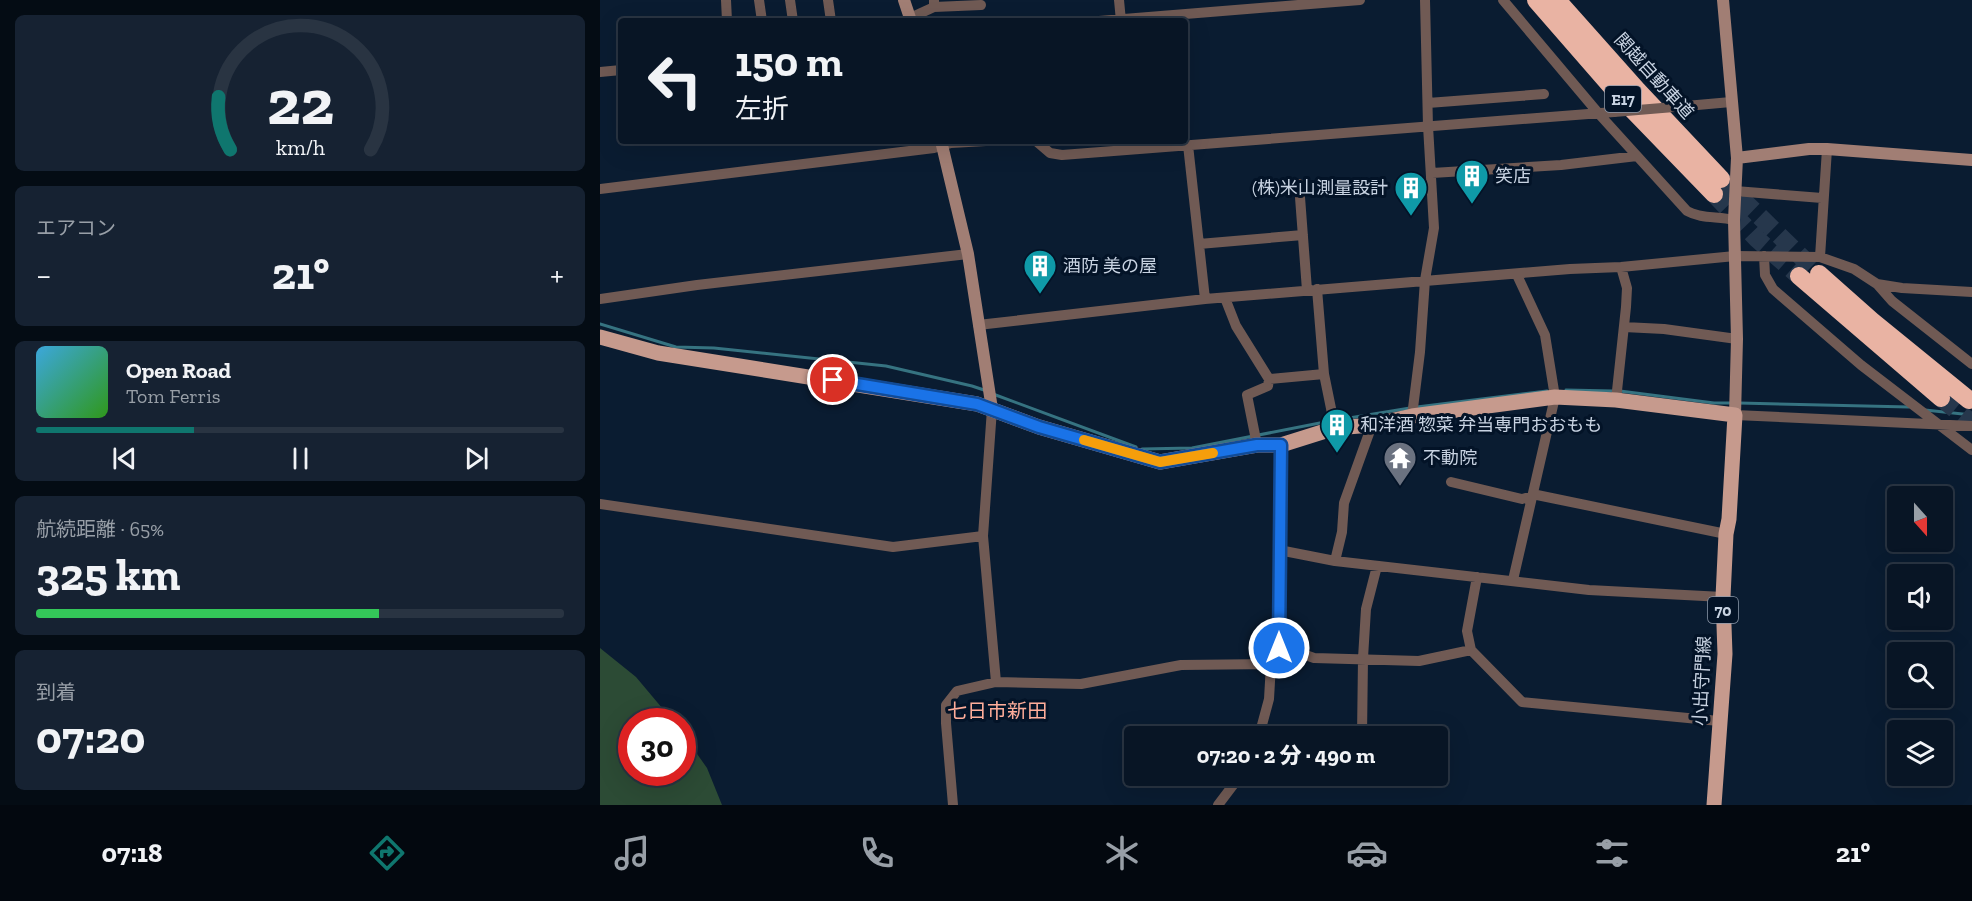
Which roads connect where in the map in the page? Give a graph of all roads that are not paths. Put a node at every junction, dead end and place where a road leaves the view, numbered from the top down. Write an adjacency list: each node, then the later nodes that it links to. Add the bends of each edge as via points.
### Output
1 (726, 0): 15 (street)
2 (759, 0): 16 (street)
3 (790, 0): 17 (street)
4 (828, 0): 18 (street)
5 (904, 0): 19 (street)
6 (1119, 0): 21 (street)
7 (1360, 0): 22 (street)
8 (1425, 0): 27 (street)
9 (1503, 0): 28 (street)
10 (1536, 0): 40 (highway, 関越自動車道 / E17, via 1624,101)
11 (1557, 0): 40 (highway, 関越自動車道 / E17)
12 (1723, 0): 26 (street)
13 (934, 4): 14 (street); 20 (street)
14 (981, 5)
15 (728, 18)
16 (762, 18)
17 (793, 18)
18 (831, 18)
19 (911, 18)
20 (913, 18)
21 (1121, 18)
22 (1145, 18)
23 (618, 70): 24 (street)
24 (600, 72)
25 (1544, 94): 27 (street)
26 (1731, 102): 28 (street, bridge); 36 (street)
27 (1428, 103): 29 (street)
28 (1599, 114): 29 (street); 35 (street)
29 (1428, 126): 33 (street); 38 (street)
30 (941, 144): 41 (street); 46 (street)
31 (1040, 144): 32 (street, via 1050,153 1062,155)
32 (1134, 145): 33 (street)
33 (1188, 145): 45 (street)
34 (1827, 149): 36 (street); 37 (street); 42 (street)
35 (1637, 156): 38 (street); 43 (street, via 1687,211 1696,216)
36 (1737, 158): 40 (street)
37 (1972, 160)
38 (1432, 173): 53 (street, via 1434,228)
39 (1299, 184): 44 (street)
40 (1723, 188): 42 (street); 43 (street)
41 (600, 189)
42 (1822, 198): 49 (street)
43 (1734, 220): 47 (street)
44 (1303, 235): 45 (street); 55 (street)
45 (1199, 244): 59 (street)
46 (968, 254): 58 (street); 60 (street)
47 (1735, 256): 48 (street); 50 (street); 63 (street)
48 (1764, 256): 49 (street); 74 (street, via 1765,275 1773,289 1861,365)
49 (1820, 266): 54 (street, via 1854,269); 70 (highway, via 1872,321)
50 (1621, 267): 51 (street); 61 (street, via 1627,288)
51 (1517, 275): 53 (street); 67 (street, via 1545,335)
52 (1799, 276): 68 (highway)
53 (1425, 280): 55 (street); 73 (street)
54 (1877, 284): 56 (street); 64 (street, via 1892,301)
55 (1312, 290): 57 (street); 65 (street)
56 (1972, 292)
57 (1225, 298): 59 (street); 66 (street, via 1236,326)
58 (600, 299)
59 (1205, 299): 60 (street)
60 (978, 326): 71 (street)
61 (1624, 327): 63 (street); 69 (street)
62 (600, 337): 71 (main road, via 658,353)
63 (1737, 339): 72 (street)
64 (1972, 364)
65 (1324, 374): 66 (street); 77 (street)
66 (1269, 379): 78 (street, via 1268,386 1247,395)
67 (1555, 397): 69 (main road); 73 (main road); 82 (street)
68 (1941, 398)
69 (1616, 400): 72 (main road)
70 (1969, 400)
71 (992, 409): 78 (main road, via 1039,427 1160,462); 85 (street)
72 (1735, 415): 74 (street); 84 (main road, 小出守門線 / 70)
73 (1412, 416): 75 (main road)
74 (1940, 424): 76 (street); 80 (street)
75 (1372, 425): 77 (main road); 87 (street, via 1344,503)
76 (1972, 426)
77 (1335, 428): 79 (main road)
78 (1257, 445): 79 (main road)
79 (1281, 445): 86 (street)
80 (1972, 450)
81 (1451, 482): 82 (street, via 1522,499)
82 (1531, 497): 84 (street, via 1537,495); 90 (street)
83 (600, 504): 85 (street, via 893,547)
84 (1726, 534): 91 (main road, 小出守門線 / 70)
85 (983, 536): 96 (street)
86 (1279, 550): 87 (street); 92 (street)
87 (1335, 561): 88 (street)
88 (1377, 566): 89 (street); 94 (street, via 1366,609)
89 (1477, 577): 90 (street); 93 (street, via 1467,631)
90 (1513, 580): 91 (street, via 1589,590)
91 (1723, 597): 97 (main road, 小出守門線 / 70, via 1725,654)
92 (1279, 648): 94 (street, via 1314,658); 95 (street)
93 (1471, 650): 94 (street, via 1419,661); 97 (street, via 1522,702)
94 (1363, 658): 99 (street)
95 (1271, 664): 96 (street, via 1181,665 1081,684); 98 (street, via 1269,699)
96 (996, 682): 101 (street, via 957,691 946,705)
97 (1719, 721): 103 (main road, 小出守門線 / 70)
98 (1262, 726)
99 (1362, 726)
100 (1232, 786): 102 (street)
101 (953, 805)
102 (1218, 805)
103 (1714, 805)

